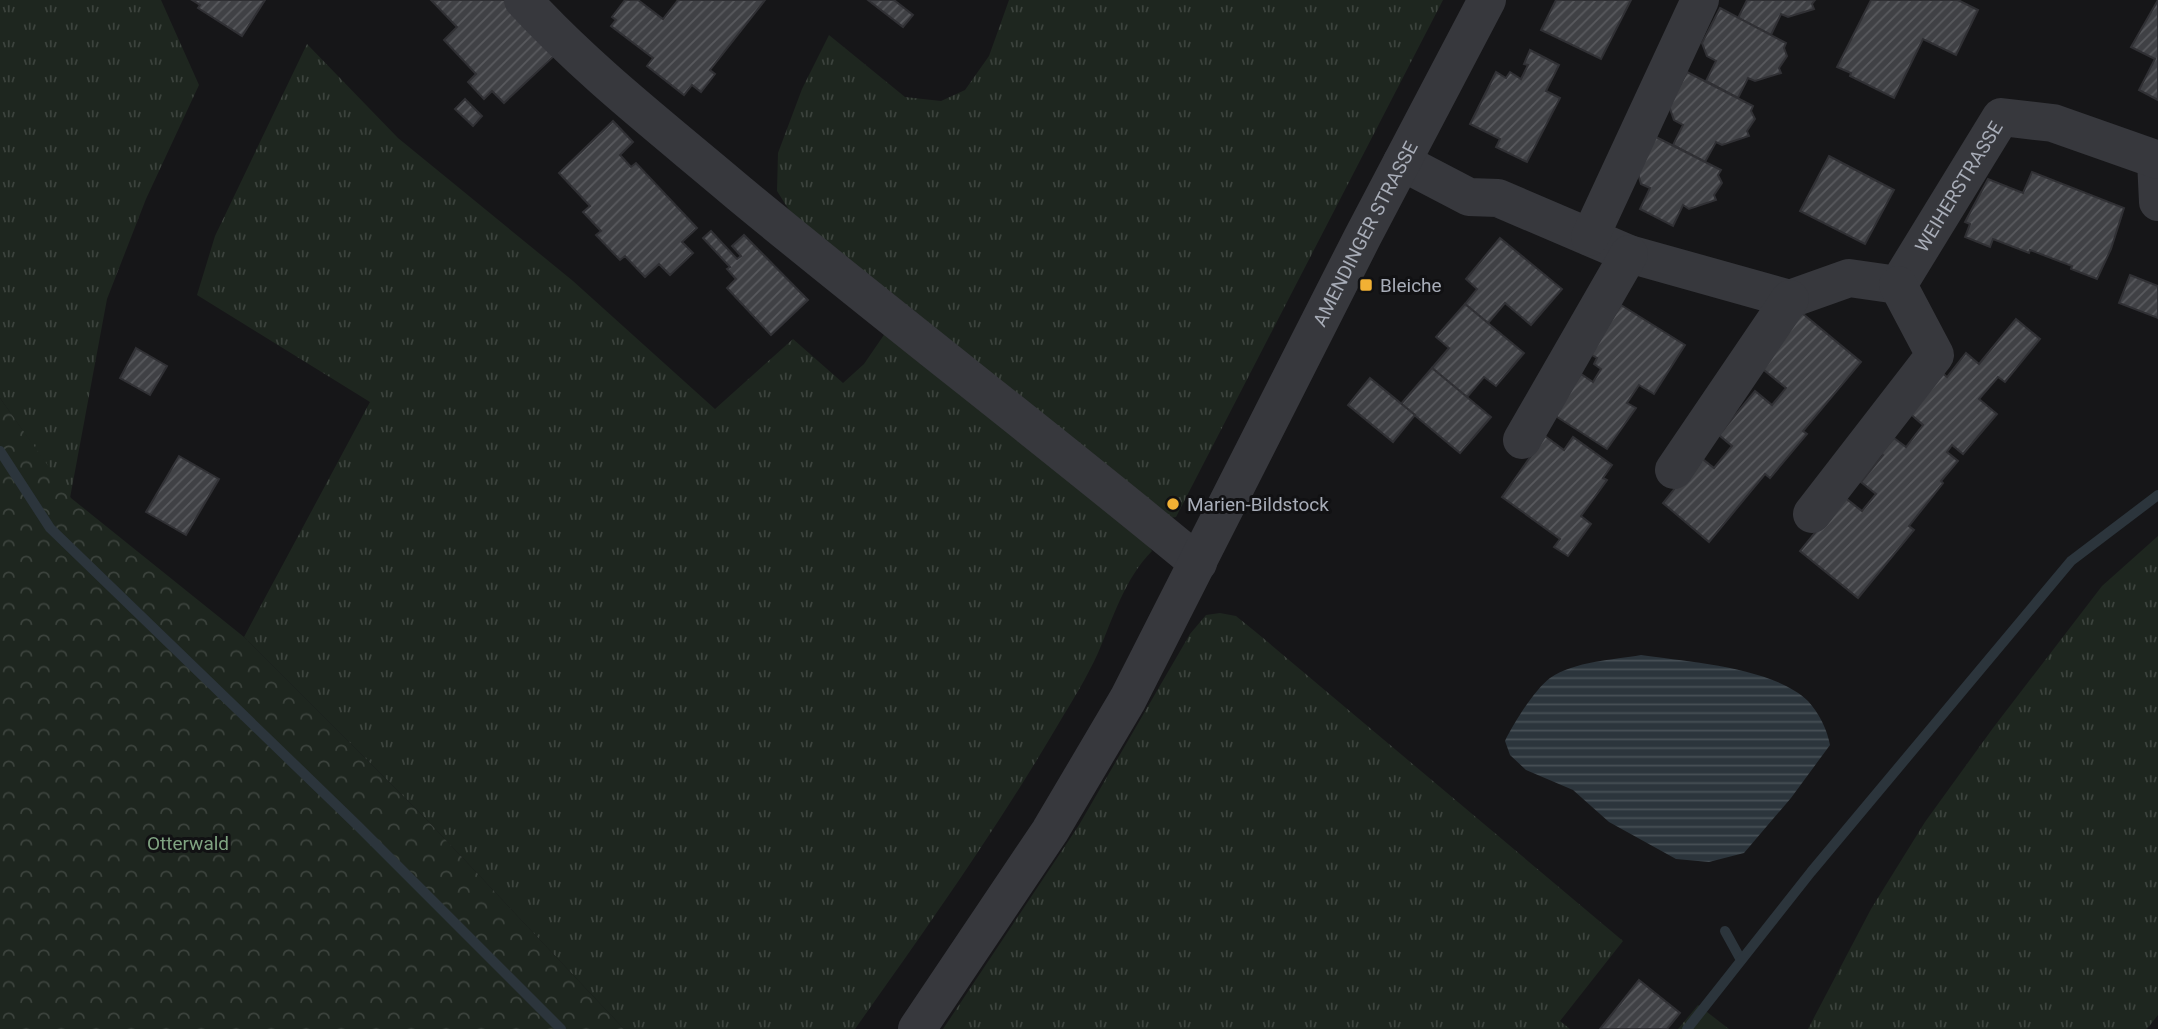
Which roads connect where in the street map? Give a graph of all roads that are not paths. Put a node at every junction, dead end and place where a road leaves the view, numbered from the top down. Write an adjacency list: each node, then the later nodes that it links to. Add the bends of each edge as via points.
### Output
1 (523, 0): 14 (street, via 623,98)
2 (1487, 0): 5 (street, AMENDINGER STRASSE)
3 (1700, 0): 7 (street)
4 (2157, 160): 6 (street, WEIHERSTRASSE); 9 (street, WEIHERSTRASSE, via 2053,123 2001,117)
5 (1402, 162): 7 (street, via 1469,197 1498,198); 14 (street, AMENDINGER STRASSE)
6 (2158, 202)
7 (1590, 237): 8 (street)
8 (1629, 254): 10 (street); 11 (street)
9 (1898, 285): 10 (street, via 1849,278); 13 (street, via 1935,355)
10 (1790, 299): 12 (street)
11 (1522, 440)
12 (1674, 470)
13 (1812, 514)
14 (1198, 563): 15 (street, AMENDINGER STRASSE, via 1128,699 1050,831)
15 (916, 1029)

